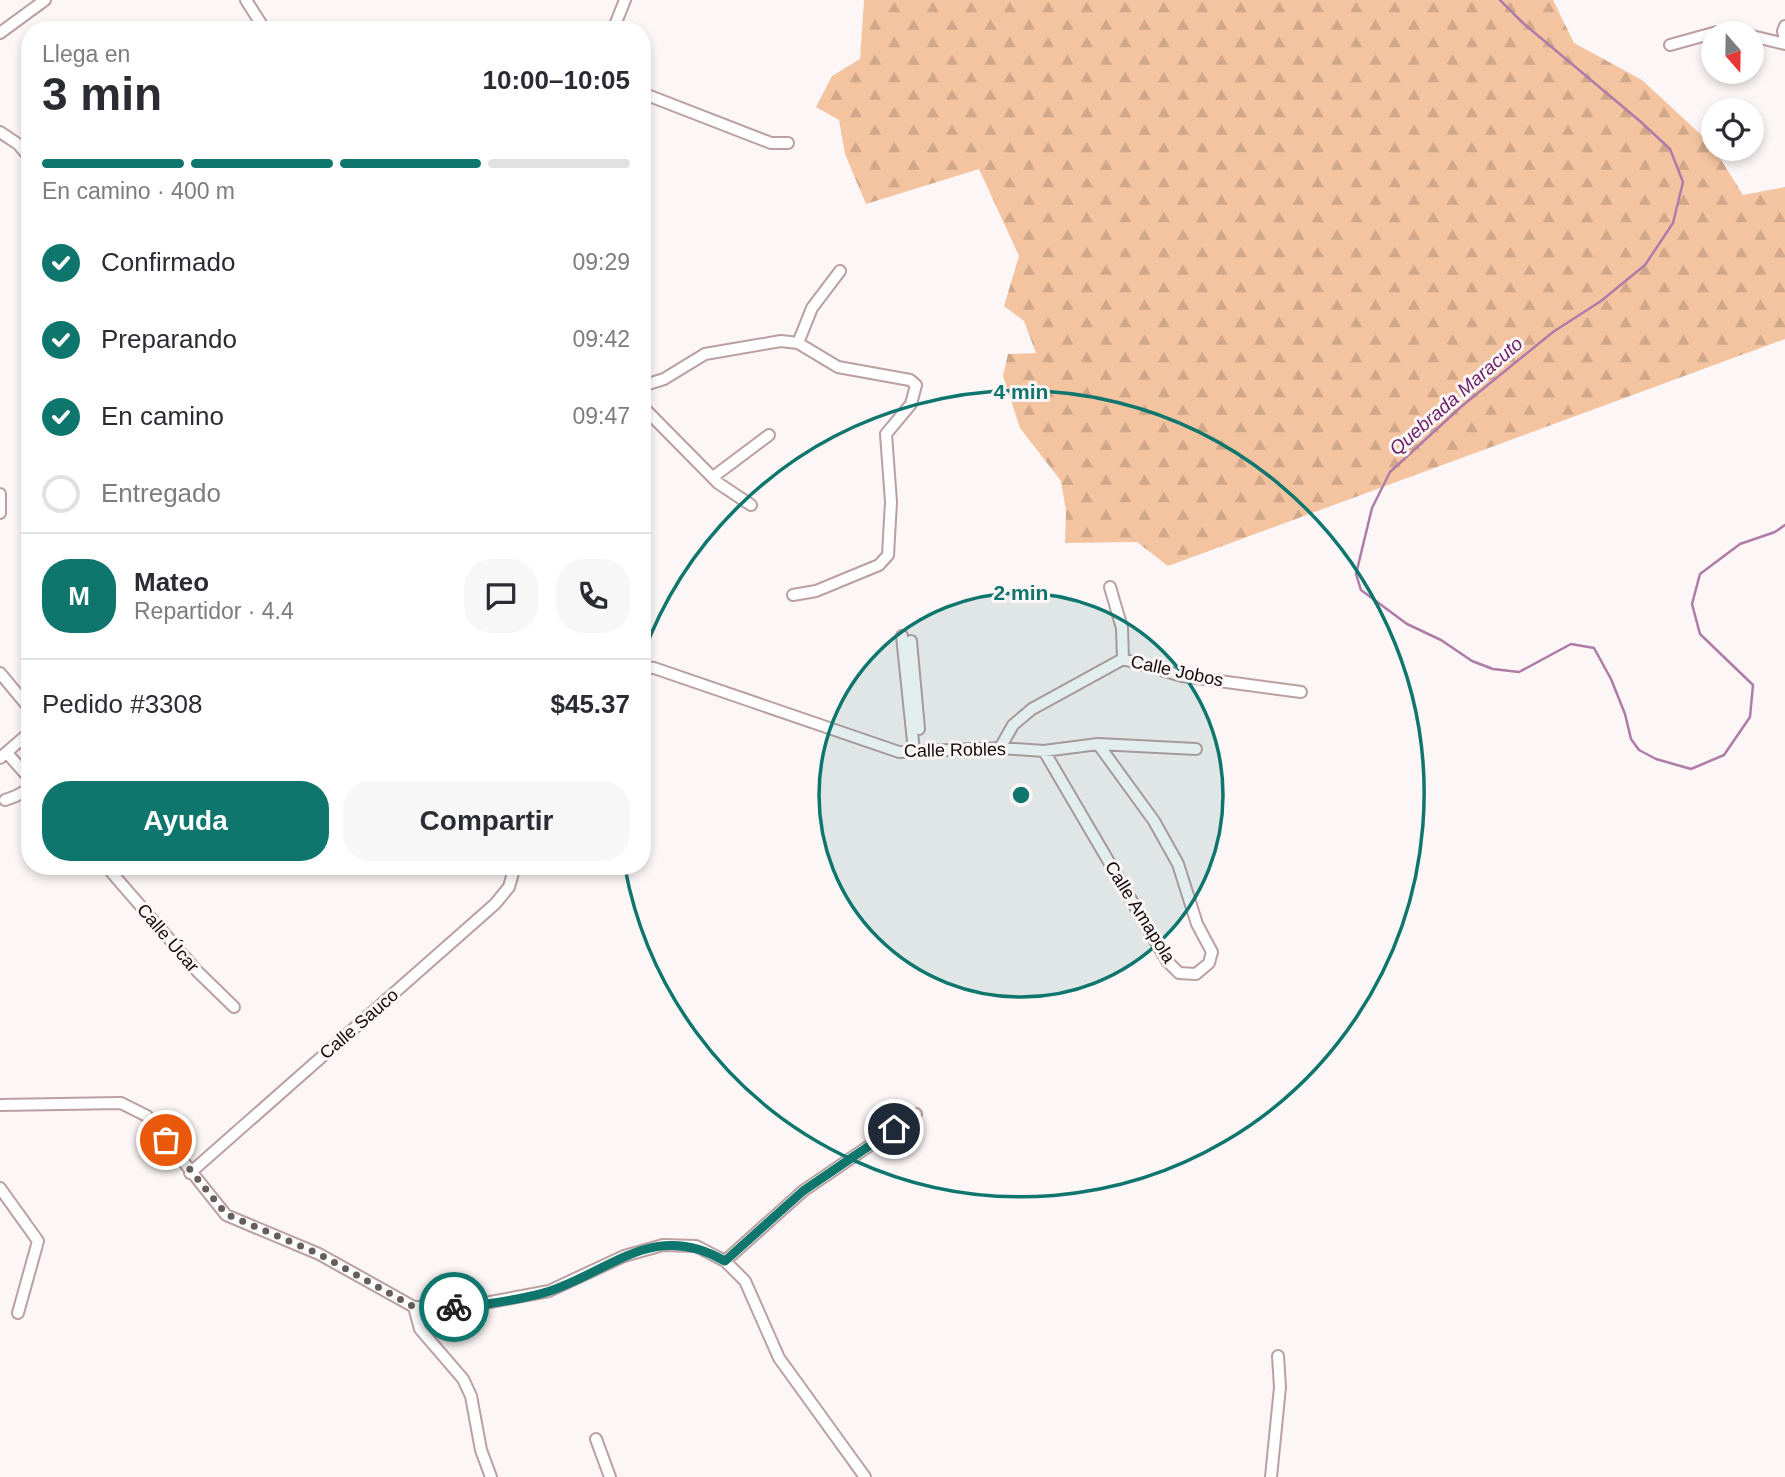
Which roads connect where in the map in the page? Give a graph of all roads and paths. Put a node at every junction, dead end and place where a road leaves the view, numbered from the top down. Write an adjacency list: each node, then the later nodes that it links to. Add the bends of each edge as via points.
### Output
1 (45, 0): 7 (street)
2 (246, 0): 4 (street)
3 (625, 0): 5 (street)
4 (259, 21)
5 (616, 21)
6 (1785, 26): 10 (street)
7 (0, 33)
8 (1701, 36): 11 (street)
9 (1764, 38): 10 (street)
10 (1785, 42)
11 (1670, 45)
12 (651, 96): 14 (street, via 771,143)
13 (0, 132): 15 (street)
14 (788, 143)
15 (21, 148)
16 (840, 271): 17 (street, via 812,308)
17 (799, 343): 18 (street, via 781,341 705,354); 26 (street, via 838,367 910,380 916,385 911,404 886,434 891,502 888,555 879,565 816,591)
18 (651, 383)
19 (651, 415): 21 (street)
20 (769, 435): 21 (street)
21 (713, 477): 23 (street)
22 (0, 494): 24 (street)
23 (751, 505)
24 (0, 513)
25 (1110, 587): 28 (street, via 1122,628)
26 (793, 594)
27 (906, 638): 37 (street)
28 (1123, 659): 31 (street, Calle Jobos, via 1182,676); 35 (street, Calle Jobos, via 1032,709 1013,724)
29 (651, 668): 37 (street, Calle Robles, via 899,752)
30 (0, 673): 32 (street)
31 (1301, 692)
32 (21, 698)
33 (21, 740): 39 (street)
34 (1098, 744): 36 (street, Calle Robles); 38 (street, Calle Robles); 38 (street, Calle Amapola, via 1154,821 1178,864 1197,924 1212,953 1196,974 1179,973 1167,961)
35 (1000, 748): 37 (street, Calle Robles); 38 (street, Calle Robles)
36 (1196, 749)
37 (917, 751)
38 (1044, 751)
39 (3, 755): 40 (street)
40 (21, 771)
41 (21, 793): 42 (street)
42 (5, 800)
43 (114, 875): 45 (street, Calle Úcar)
44 (512, 875): 48 (street, Calle Sauco, via 495,904)
45 (233, 1007)
46 (0, 1105): 48 (street, via 121,1103 148,1116)
47 (916, 1114): 50 (street, via 803,1191)
48 (190, 1173): 51 (street, via 226,1214 319,1254)
49 (0, 1188): 52 (street, via 38,1241)
50 (725, 1261): 51 (street, via 695,1246 663,1245 624,1256 549,1291 463,1307); 57 (street, via 745,1282 779,1358)
51 (414, 1307): 55 (street, via 420,1329 463,1379 471,1396)
52 (18, 1313)
53 (1278, 1356): 58 (street, via 1280,1387)
54 (596, 1439): 56 (street)
55 (491, 1477)
56 (610, 1477)
57 (865, 1477)
58 (1271, 1477)

